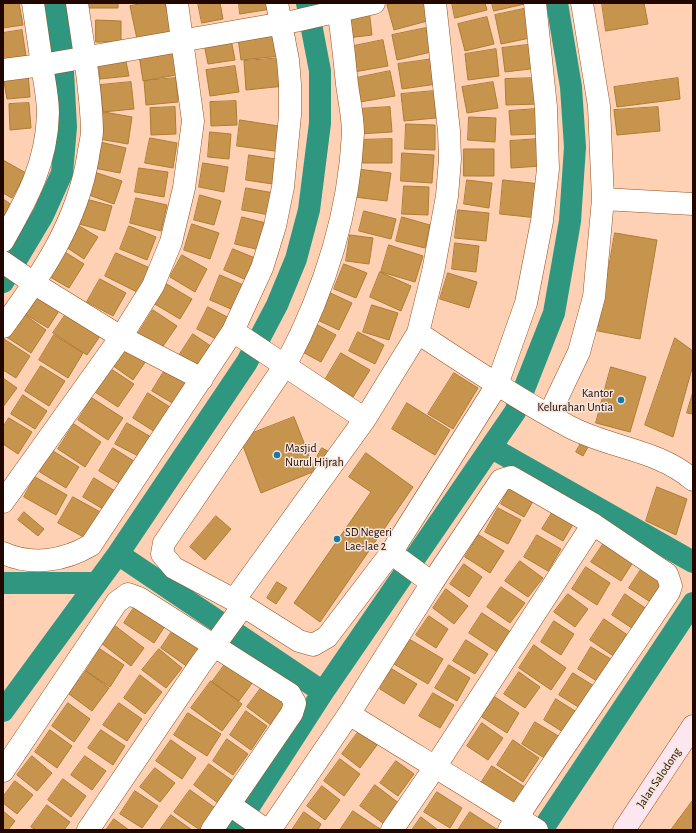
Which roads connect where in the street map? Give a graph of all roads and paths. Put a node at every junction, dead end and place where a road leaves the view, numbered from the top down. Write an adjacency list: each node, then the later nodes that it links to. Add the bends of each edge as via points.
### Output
1 (33, 3): 11 (street)
2 (77, 3): 11 (street)
3 (177, 3): 10 (street)
4 (374, 3): 8 (street)
5 (435, 3): 19 (street, via 450,159 447,196 433,272)
6 (535, 3): 24 (street, via 546,107 548,169 542,221 526,303)
7 (582, 3): 13 (street, via 599,106)
8 (336, 9): 9 (street); 22 (street, via 353,131 350,169 331,262 302,334)
9 (284, 16): 10 (street); 20 (street, via 290,115 283,187 275,226)
10 (183, 39): 11 (street); 21 (street, via 193,120 184,188 171,242 153,286)
11 (64, 61): 12 (street); 15 (street, via 48,112 45,148 29,196); 17 (street, via 92,131 84,180 62,239)
12 (3, 70)
13 (603, 199): 14 (street); 25 (street, via 594,297 579,352)
14 (693, 204)
15 (3, 241)
16 (3, 262): 17 (street)
17 (28, 279): 18 (street); 21 (street)
18 (3, 327)
19 (418, 333): 24 (street); 26 (street)
20 (240, 336): 22 (street); 23 (street)
21 (121, 337): 23 (street); 28 (street)
22 (282, 362): 26 (street); 33 (street, via 164,543 162,554 174,568)
23 (202, 379): 30 (street, via 91,545 70,555 46,560 13,558)
24 (502, 387): 25 (street); 31 (street)
25 (544, 412): 27 (street, via 569,427 669,464)
26 (365, 419): 33 (street)
27 (693, 480)
28 (3, 502)
29 (593, 524): 32 (street, via 512,477 506,478 501,480); 37 (street); 40 (street, via 667,574 671,586)
30 (3, 553)
31 (402, 561): 32 (street); 33 (street, via 327,637 313,644 299,640)
32 (432, 583): 35 (street)
33 (238, 606): 34 (street)
34 (218, 640): 38 (street, via 128,594 117,602); 39 (street, via 290,694 295,703); 41 (street)
35 (349, 714): 37 (street); 39 (street)
36 (693, 726): 44 (street, Jalan Salodong)
37 (435, 767): 40 (street); 43 (street)
38 (3, 771)
39 (252, 820): 42 (street)
40 (522, 825)
41 (88, 830)
42 (212, 830)
43 (392, 830)
44 (624, 830)

